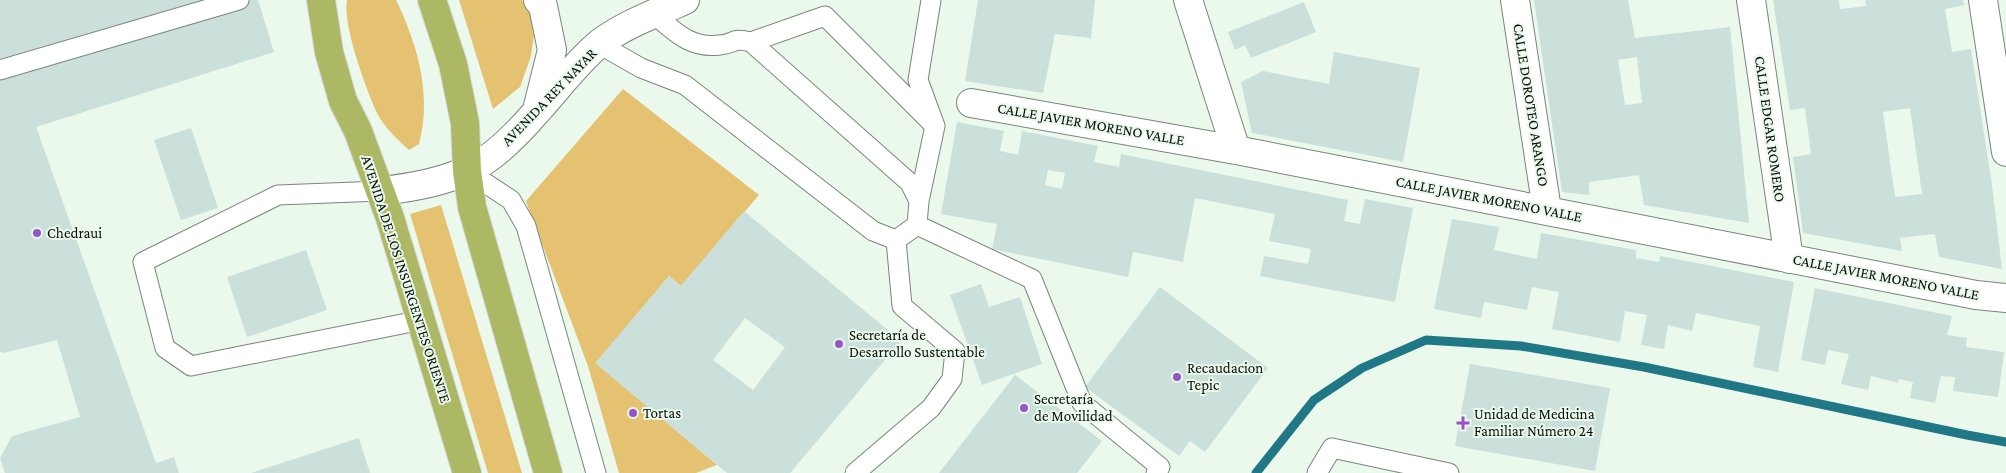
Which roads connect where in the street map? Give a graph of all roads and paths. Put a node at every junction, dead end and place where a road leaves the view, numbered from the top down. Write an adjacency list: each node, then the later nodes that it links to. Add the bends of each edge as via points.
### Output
1 (239, 0): 11 (lane)
2 (320, 0): 22 (highway, AVENIDA DE LOS INSURGENTES ORIENTE, via 329,52 343,101)
3 (432, 0): 21 (highway, via 455,72 465,123)
4 (538, 0): 17 (street, via 543,6 552,50)
5 (685, 0): 12 (street, AVENIDA REY NAYAR)
6 (931, 0): 18 (lane, via 918,80)
7 (1188, 0): 19 (street)
8 (1515, 0): 24 (street, CALLE DOROTEO ARANGO)
9 (1752, 0): 27 (street, CALLE EDGAR ROMERO)
10 (1984, 0): 20 (street)
11 (197, 6): 15 (lane)
12 (654, 14): 13 (lane, via 683,39 704,46 722,45 737,38); 14 (street, AVENIDA REY NAYAR)
13 (750, 42): 18 (lane, via 825,16); 23 (lane, via 910,183)
14 (599, 44): 17 (street, AVENIDA REY NAYAR); 26 (lane, via 641,68 685,85 873,231)
15 (0, 70)
16 (971, 103): 19 (street, CALLE JAVIER MORENO VALLE)
17 (536, 113): 21 (street, AVENIDA REY NAYAR, via 494,153)
18 (935, 126): 23 (lane)
19 (1236, 150): 24 (street, CALLE JAVIER MORENO VALLE)
20 (2006, 152)
21 (467, 171): 22 (street, AVENIDA REY NAYAR, via 410,188); 31 (highway, via 472,207); 32 (lane, via 510,200 526,226)
22 (381, 191): 29 (highway, AVENIDA DE LOS INSURGENTES ORIENTE); 29 (lane, via 278,195 143,262 166,348 190,366)
23 (919, 201): 25 (lane)
24 (1547, 210): 27 (street, CALLE JAVIER MORENO VALLE)
25 (917, 225): 26 (lane); 34 (lane, via 1032,279 1082,403 1160,467)
26 (896, 240): 33 (lane, via 902,306 955,351 952,379 932,408)
27 (1789, 259): 28 (street, CALLE JAVIER MORENO VALLE)
28 (2006, 298)
29 (422, 320): 30 (highway, AVENIDA DE LOS INSURGENTES ORIENTE)
30 (467, 473)
31 (548, 473)
32 (596, 473)
33 (855, 473)
34 (1156, 473)
35 (1317, 473): 36 (lane, via 1332,448)
36 (1449, 473)

